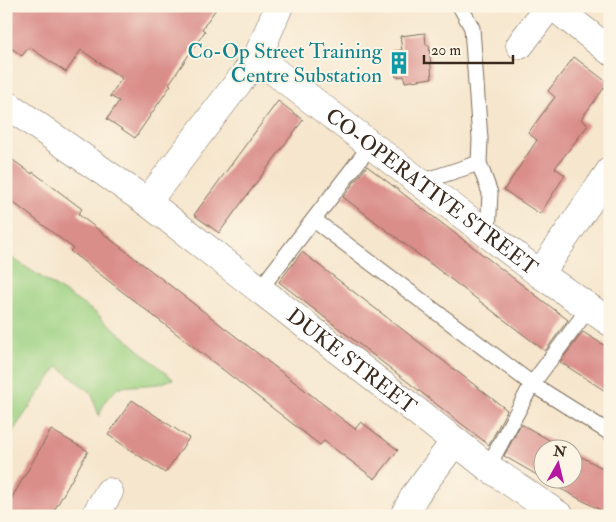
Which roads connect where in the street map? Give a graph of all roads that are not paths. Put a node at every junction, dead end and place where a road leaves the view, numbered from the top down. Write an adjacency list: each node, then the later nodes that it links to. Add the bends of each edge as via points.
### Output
1 (279, 6): 7 (street)
2 (460, 6): 10 (lane, via 472,28)
3 (549, 6): 5 (street)
4 (553, 6): 6 (street)
5 (520, 45)
6 (610, 50)
7 (257, 58): 9 (street, CO-OPERATIVE STREET); 13 (street)
8 (6, 104): 13 (street, DUKE STREET)
9 (371, 145): 12 (street, CO-OPERATIVE STREET); 14 (lane)
10 (479, 163): 12 (lane); 15 (lane, via 490,193)
11 (610, 171): 16 (street)
12 (421, 182): 15 (street, CO-OPERATIVE STREET)
13 (147, 202): 17 (street, DUKE STREET)
14 (314, 220): 17 (lane); 19 (lane)
15 (488, 234): 16 (street, CO-OPERATIVE STREET)
16 (540, 274): 18 (street, CO-OPERATIVE STREET)
17 (260, 289): 21 (street, DUKE STREET)
18 (600, 315): 19 (lane)
19 (532, 384): 20 (lane); 22 (lane)
20 (610, 433)
21 (454, 441): 22 (street, DUKE STREET); 25 (street)
22 (488, 466): 26 (street, DUKE STREET)
23 (109, 492): 24 (street)
24 (95, 516)
25 (404, 516)
26 (560, 516)

